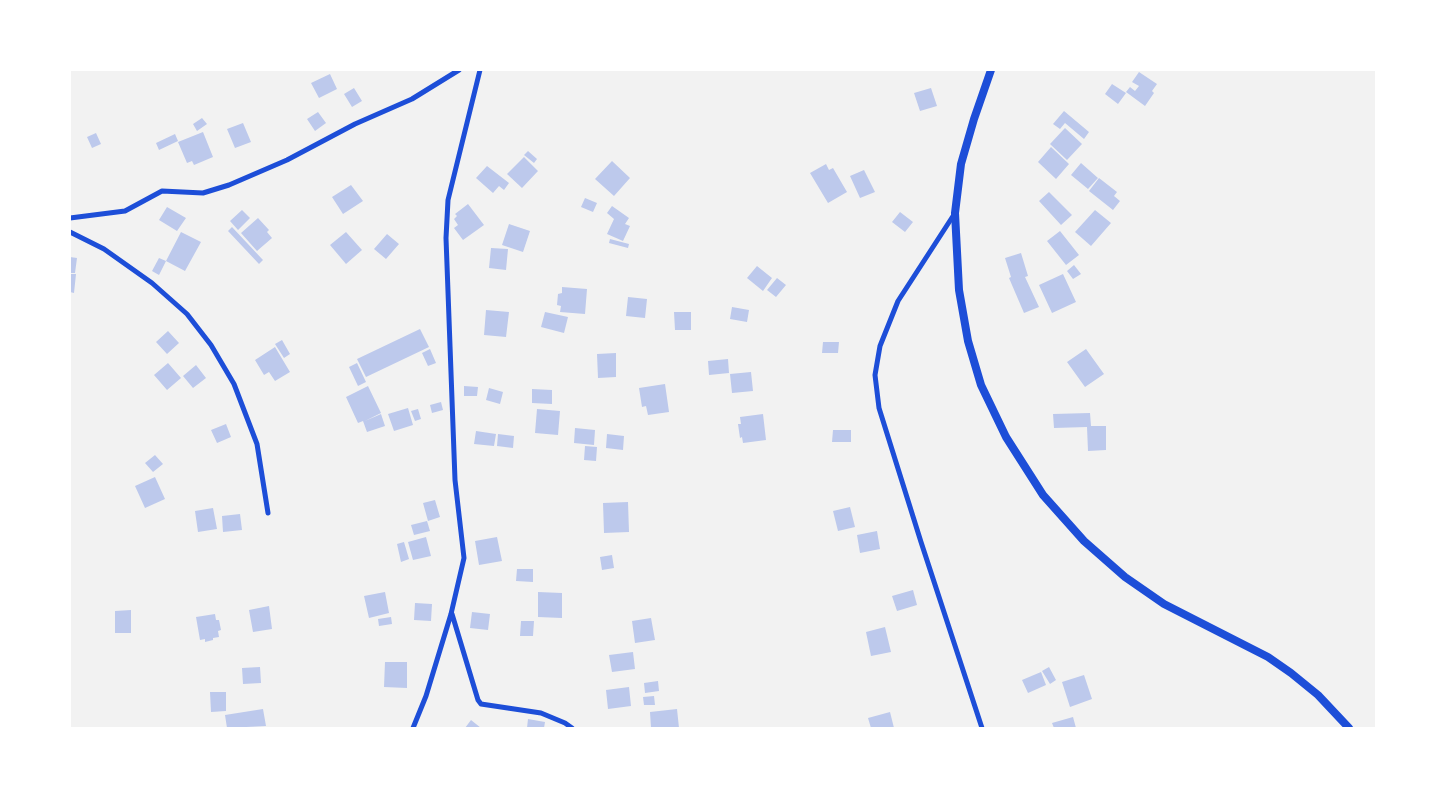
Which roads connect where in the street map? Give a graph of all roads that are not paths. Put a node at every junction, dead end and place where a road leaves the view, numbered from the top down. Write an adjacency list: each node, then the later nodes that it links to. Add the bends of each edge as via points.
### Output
1 (459, 70): 5 (street, via 412,99 230,185 203,193 162,191 125,211)
2 (480, 70): 8 (street, via 448,200 446,238 454,480 464,558)
3 (991, 70): 4 (highway, via 961,164)
4 (955, 213): 11 (street, via 898,301 880,346 875,375 879,408); 12 (highway, via 959,290 968,341 981,385 1006,437 1043,496 1084,541 1125,577 1164,604 1268,657 1318,695)
5 (70, 218)
6 (70, 232): 7 (street, via 104,249 152,283 187,314 211,345 234,384 257,444)
7 (268, 513)
8 (452, 614): 9 (street); 10 (street, via 481,704 541,713)
9 (414, 728)
10 (572, 728)
11 (982, 728)
12 (1348, 728)

